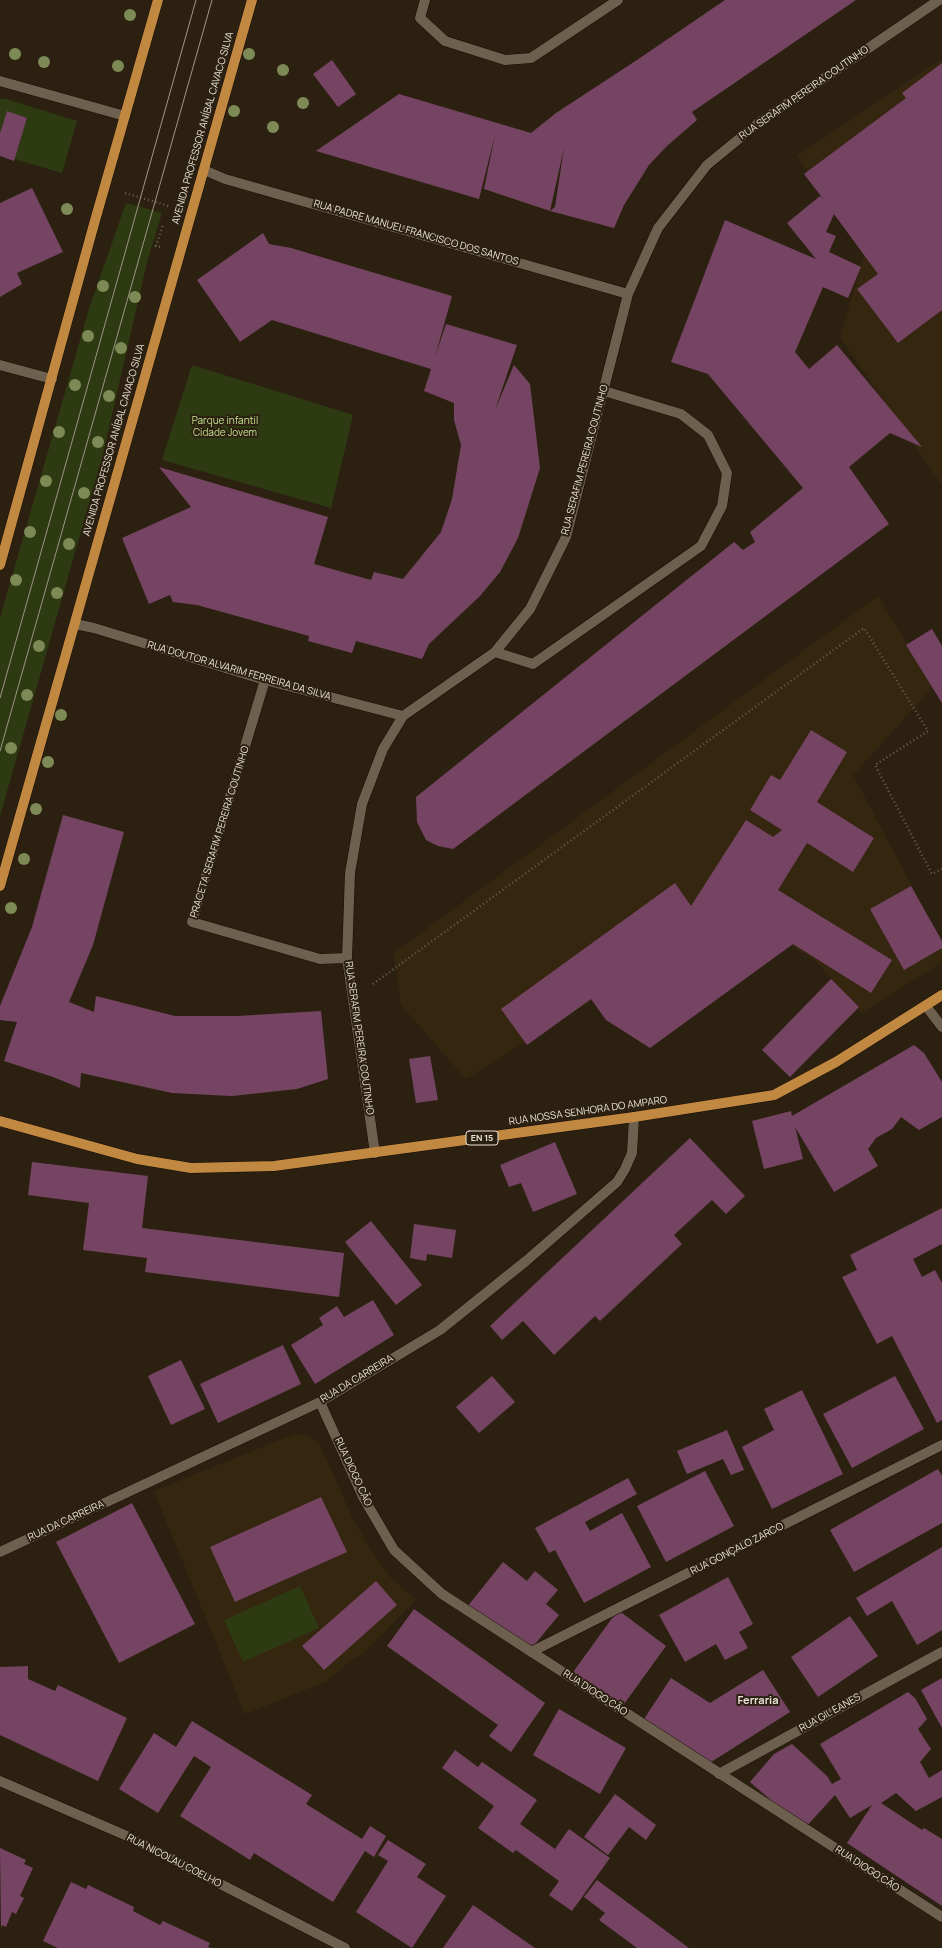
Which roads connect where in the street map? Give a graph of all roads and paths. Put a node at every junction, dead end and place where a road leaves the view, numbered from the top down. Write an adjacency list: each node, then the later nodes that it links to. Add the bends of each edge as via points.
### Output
1 (158, 0): 8 (main road)
2 (252, 0): 9 (main road, AVENIDA PROFESSOR ANÍBAL CAVACO SILVA)
3 (425, 0): 4 (street, via 420,18 445,41 505,60 531,58)
4 (618, 0)
5 (939, 0): 6 (street, RUA SERAFIM PEREIRA COUTINHO)
6 (927, 3): 14 (street, RUA SERAFIM PEREIRA COUTINHO, via 757,124 707,165 658,228)
7 (0, 81): 8 (street)
8 (125, 116): 16 (main road)
9 (204, 170): 14 (street, RUA PADRE MANUEL FRANCISCO DOS SANTOS, via 226,179); 19 (main road, AVENIDA PROFESSOR ANÍBAL CAVACO SILVA)
10 (124, 197): 11 (path, via 125,192 169,206)
11 (168, 210)
12 (164, 221): 13 (path, via 156,246)
13 (163, 248)
14 (628, 294): 17 (street, RUA SERAFIM PEREIRA COUTINHO)
15 (0, 365): 16 (street)
16 (52, 380): 18 (main road)
17 (604, 390): 20 (street, RUA SERAFIM PEREIRA COUTINHO, via 566,537 530,609); 20 (street, via 680,414 708,435 727,473 722,506 701,546 533,664)
18 (0, 565)
19 (75, 624): 21 (street, RUA DOUTOR ALVARIM FERREIRA DA SILVA); 24 (main road, AVENIDA PROFESSOR ANÍBAL CAVACO SILVA)
20 (495, 652): 22 (street, RUA SERAFIM PEREIRA COUTINHO)
21 (265, 680): 22 (street, RUA DOUTOR ALVARIM FERREIRA DA SILVA); 25 (street, PRACETA SERAFIM PEREIRA COUTINHO, via 192,922 320,959)
22 (403, 716): 25 (street, RUA SERAFIM PEREIRA COUTINHO, via 383,748 362,804 350,873)
23 (942, 869): 27 (path, via 932,874 875,765 928,731 864,628)
24 (0, 886)
25 (348, 958): 27 (street, RUA SERAFIM PEREIRA COUTINHO)
26 (942, 995): 28 (main road, RUA NOSSA SENHORA DO AMPARO / EN 15)
27 (352, 999): 32 (street, RUA SERAFIM PEREIRA COUTINHO)
28 (926, 1006): 29 (street); 30 (main road, RUA NOSSA SENHORA DO AMPARO / EN 15, via 836,1062 774,1095)
29 (942, 1027)
30 (634, 1117): 32 (main road, RUA NOSSA SENHORA DO AMPARO / EN 15); 33 (street, RUA DA CARREIRA, via 632,1153 626,1169 617,1182 592,1205 440,1330)
31 (0, 1121): 32 (main road, RUA NOSSA SENHORA DO AMPARO / EN 15, via 137,1159 191,1168 274,1166)
32 (375, 1153)
33 (320, 1402): 35 (street, RUA DA CARREIRA); 36 (street, RUA DIOGO CÃO, via 363,1497 394,1550 442,1594)
34 (942, 1445): 36 (street, RUA GONÇALO ZARCO)
35 (0, 1552)
36 (531, 1652): 38 (street, RUA DIOGO CÃO)
37 (942, 1652): 38 (street, RUA GIL EANES)
38 (719, 1774): 40 (street, RUA DIOGO CÃO)
39 (0, 1781): 41 (street, RUA NICOLAU COELHO, via 127,1836)
40 (942, 1918)
41 (344, 1948)

